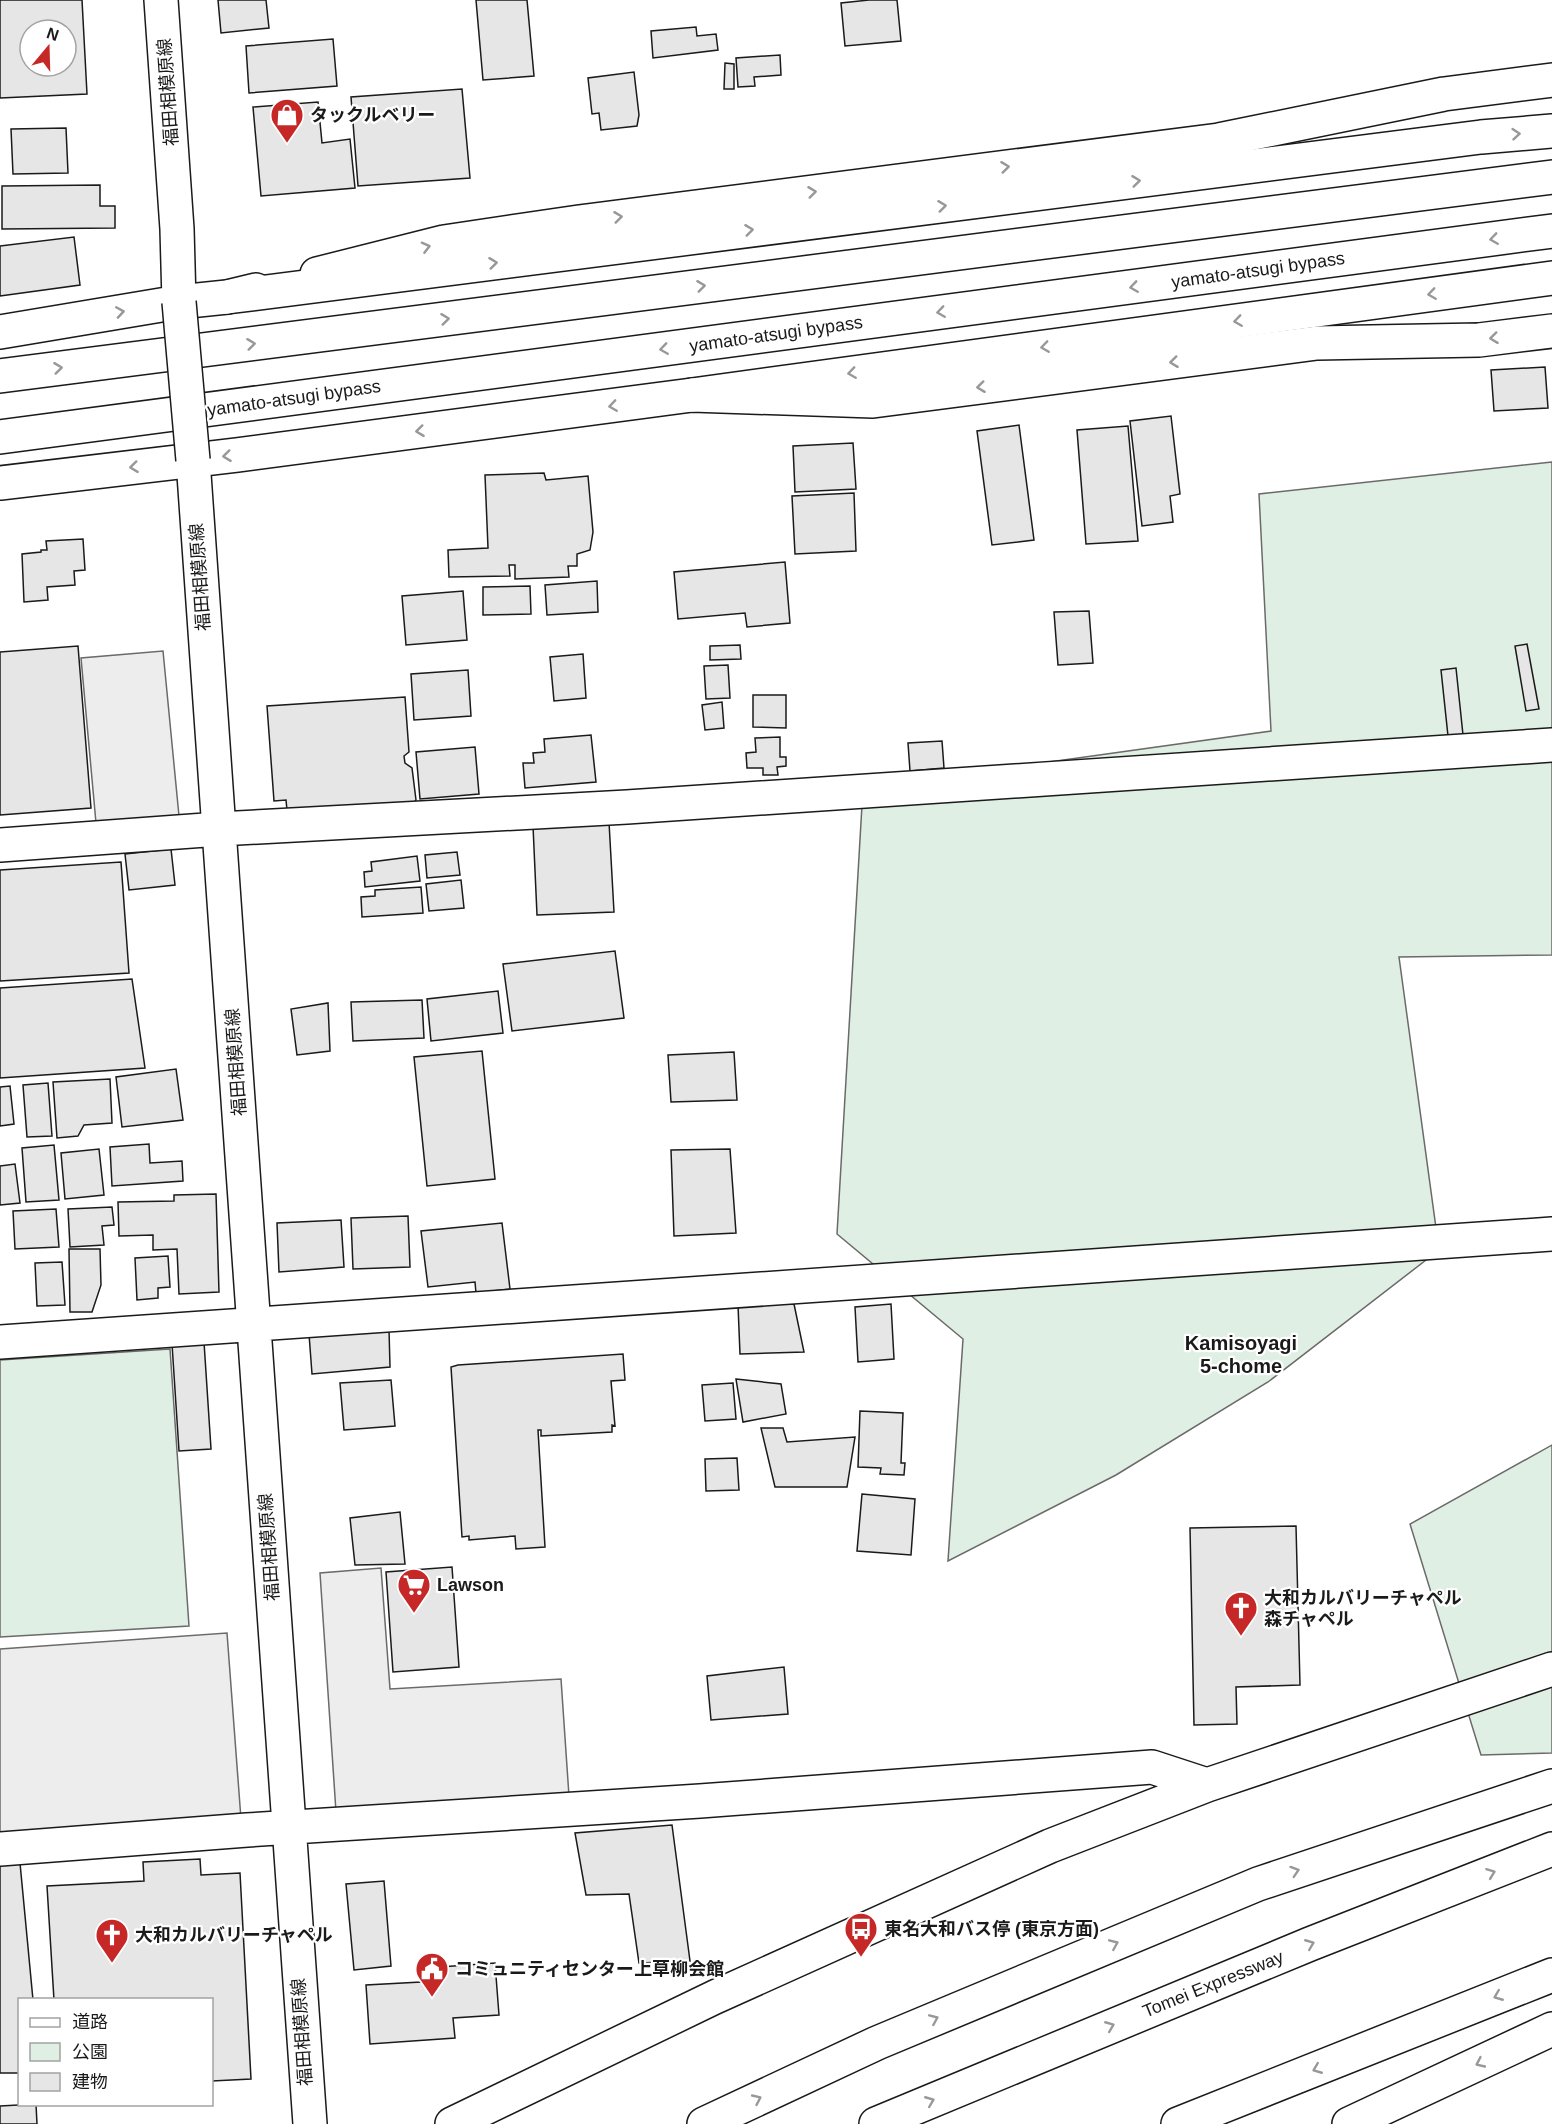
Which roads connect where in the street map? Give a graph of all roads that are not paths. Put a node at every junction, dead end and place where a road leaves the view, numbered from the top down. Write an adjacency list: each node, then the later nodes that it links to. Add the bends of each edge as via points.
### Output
1 (161, 0): 8 (main road, 福田相模原線)
2 (1552, 80): 7 (main road, one-way to 2, via 444,242 1219,140 1444,94)
3 (1552, 131): 7 (main road, one-way to 3)
4 (1552, 177): 11 (main road, one-way to 4)
5 (1552, 231): 13 (main road, yamato-atsugi bypass, one-way to 13)
6 (1552, 278): 12 (main road, one-way to 12)
7 (226, 297): 8 (main road)
8 (180, 302): 10 (main road, one-way to 8); 14 (main road, 福田相模原線, bridge)
9 (1552, 331): 12 (main road, one-way to 12, via 1479,340 1317,343 873,401)
10 (0, 332)
11 (0, 376)
12 (692, 395): 14 (main road, one-way to 14)
13 (0, 437)
14 (192, 460): 15 (main road, one-way to 15); 17 (main road, 福田相模原線)
15 (0, 483)
16 (1552, 745): 17 (main road, via 627,807)
17 (219, 829): 18 (main road); 20 (main road, 福田相模原線)
18 (0, 845)
19 (1552, 1234): 20 (main road)
20 (254, 1324): 21 (main road); 25 (main road, 福田相模原線)
21 (0, 1342)
22 (1552, 1669): 23 (main road)
23 (1208, 1785): 25 (main road, via 1152,1767); 31 (main road, via 1050,1846 715,1997)
24 (1552, 1786): 32 (main road, one-way to 24, via 877,2043 1258,1884)
25 (288, 1828): 26 (main road); 30 (main road, 福田相模原線)
26 (0, 1849)
27 (1552, 1849): 33 (main road, Tomei Expressway, one-way to 27, via 1310,1944)
28 (1552, 1975): 34 (main road, one-way to 34)
29 (1552, 2029): 35 (main road, one-way to 35)
30 (310, 2124)
31 (452, 2124)
32 (704, 2124)
33 (876, 2124)
34 (1178, 2124)
35 (1349, 2124)

